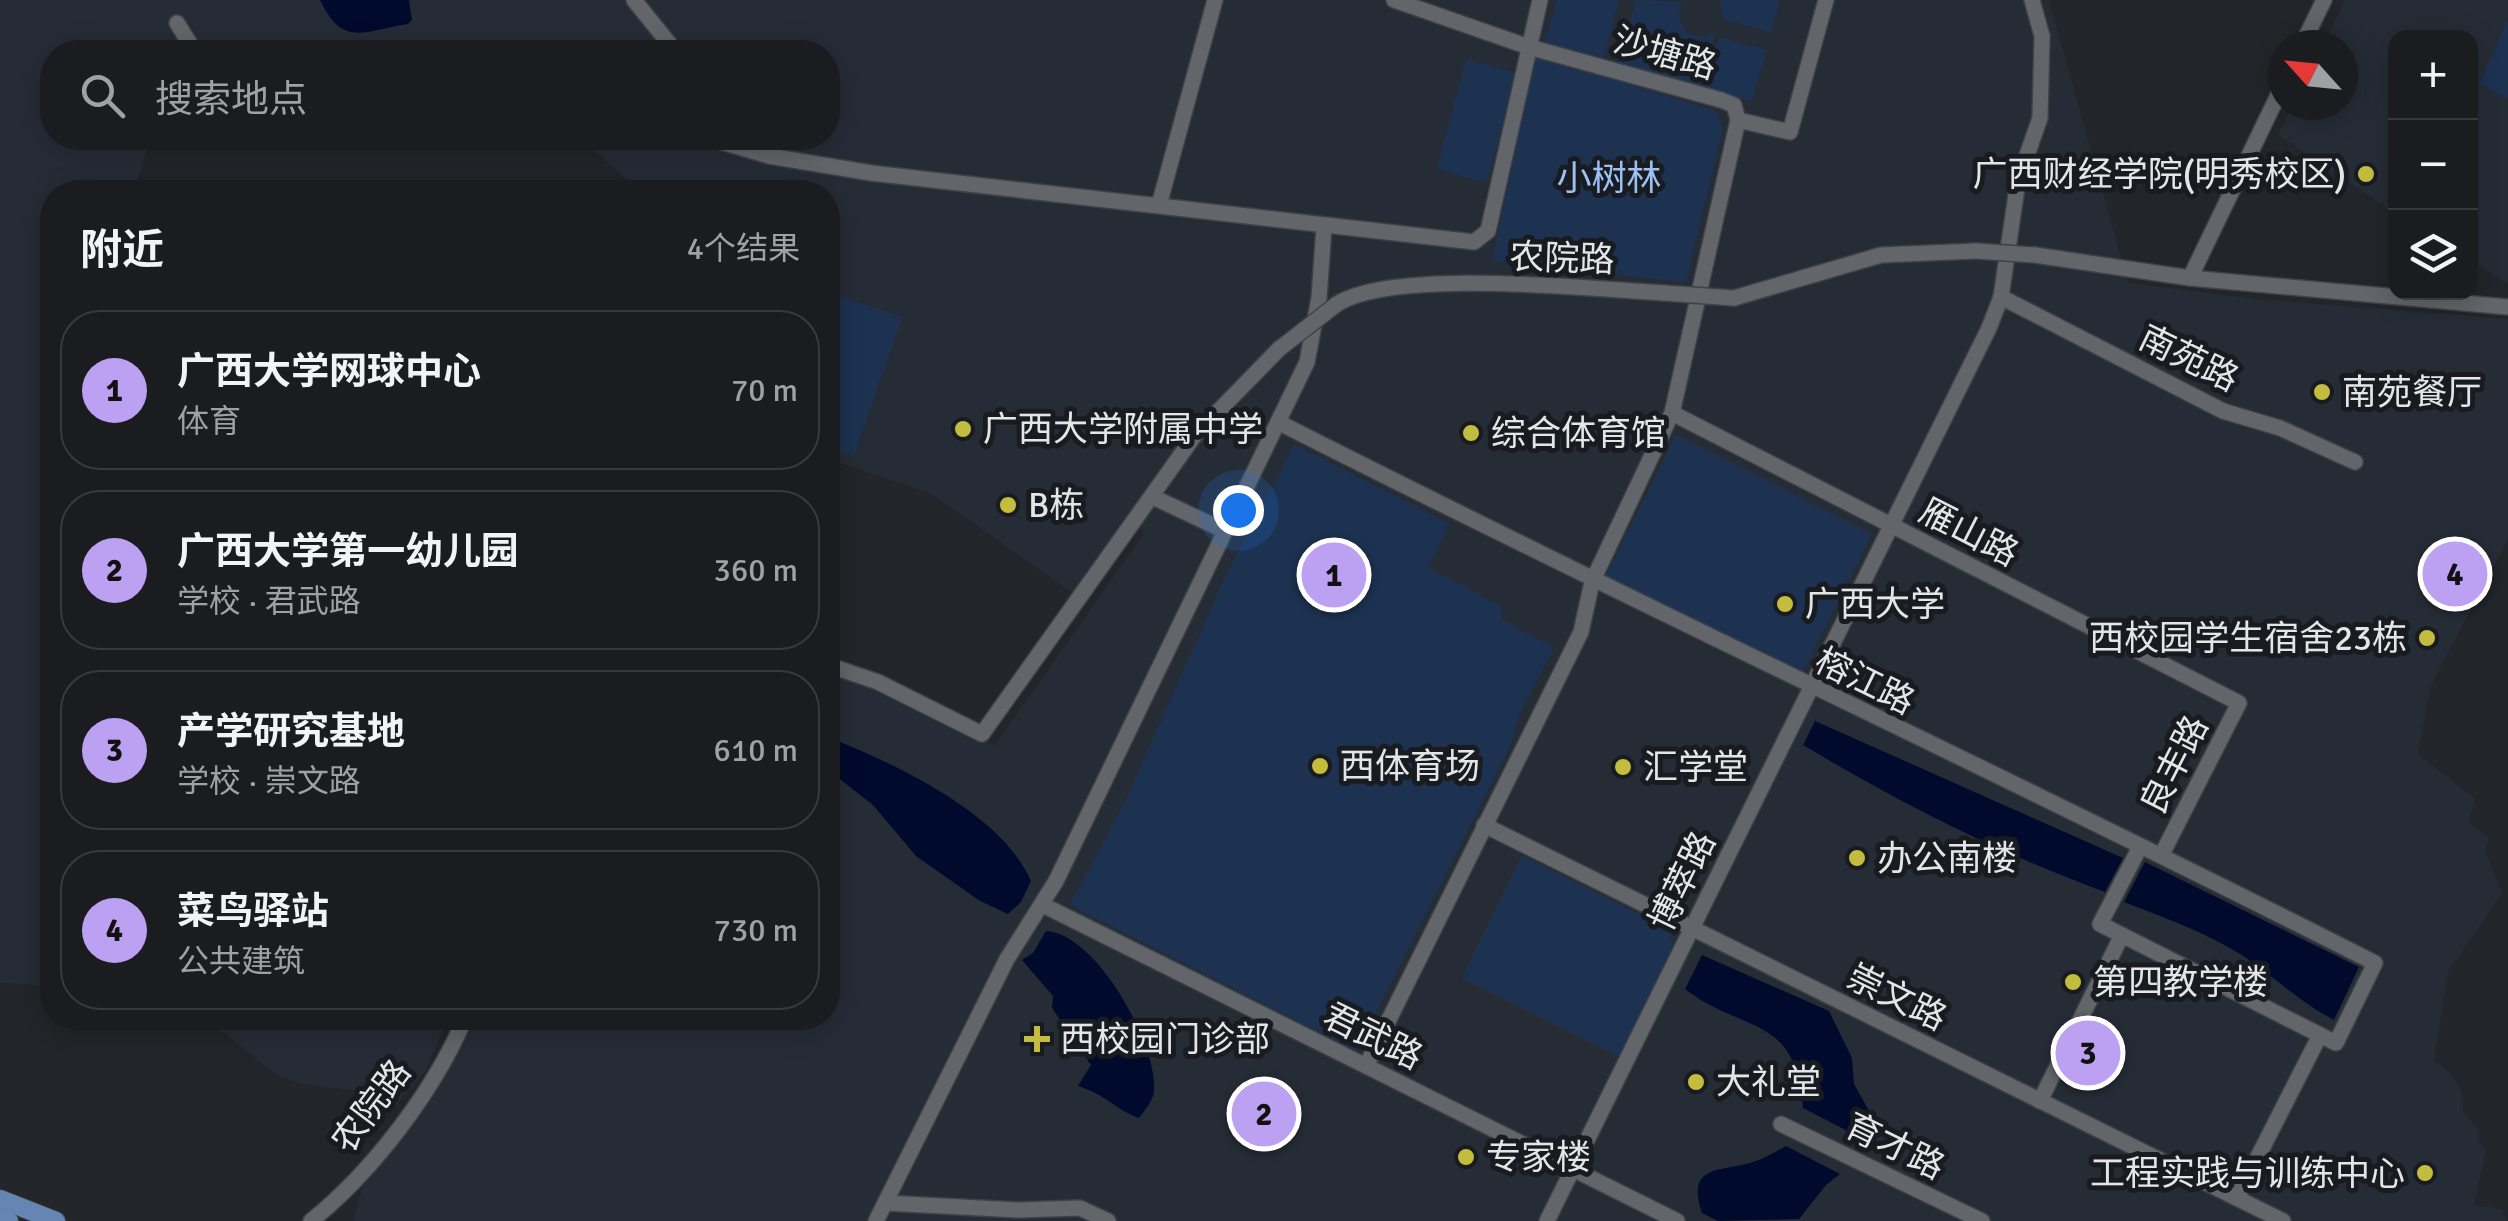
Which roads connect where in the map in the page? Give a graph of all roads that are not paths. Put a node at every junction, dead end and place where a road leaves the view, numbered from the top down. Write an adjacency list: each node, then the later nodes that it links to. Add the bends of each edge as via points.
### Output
1 (634, 0): 11 (street)
2 (1215, 0): 16 (street)
3 (1394, 0): 12 (street, 沙塘路)
4 (1540, 0): 12 (street)
5 (1826, 0): 14 (street, via 1790,132)
6 (2032, 0): 19 (street, 博萃路, via 2042,36 2040,118 2014,200)
7 (2324, 0): 9 (street)
8 (177, 23): 10 (street)
9 (2309, 30)
10 (188, 40)
11 (666, 40)
12 (1529, 46): 14 (street, 沙塘路, via 1721,100 1734,105); 17 (street, via 1485,238)
13 (2268, 116): 18 (street)
14 (1738, 120): 21 (street)
15 (756, 150): 16 (street, via 816,165)
16 (1159, 205): 17 (street)
17 (1324, 227): 22 (street, via 1308,362)
18 (2190, 278): 20 (street, 农院路); 24 (street, 农院路, bridge, via 1976,251 1880,255 1734,298 1500,285 1380,287 1337,304 1278,349 1213,414)
19 (2001, 297): 23 (street, 南苑路, via 2223,411); 25 (street, 博萃路)
20 (2508, 307)
21 (1672, 414): 25 (street, 雁山路); 27 (street)
22 (1278, 422): 26 (street); 27 (street, 榕江路)
23 (2355, 462)
24 (1152, 498): 26 (street); 28 (street, 农院路, via 982,734)
25 (1892, 526): 29 (street, 博萃路); 30 (street, 雁山路)
26 (1225, 531): 34 (street)
27 (1592, 582): 29 (street, 榕江路); 31 (street, via 1581,632)
28 (840, 668)
29 (1811, 688): 32 (street, 榕江路); 35 (street, 博萃路)
30 (2239, 703): 33 (street, 良丰路)
31 (1484, 825): 35 (street, 崇文路); 39 (street)
32 (2140, 847): 33 (street, 榕江路); 36 (street, via 2100,924)
33 (2162, 854): 38 (street, 榕江路, via 2375,963 2336,1043)
34 (1044, 905): 39 (street, 君武路); 45 (street, via 1007,959)
35 (1693, 929): 40 (street, 崇文路); 42 (street, 博萃路)
36 (2122, 935): 38 (street); 40 (street)
37 (459, 1030): 49 (street, 农院路, via 422,1093 364,1168)
38 (2320, 1035): 43 (street)
39 (1366, 1066): 42 (street, 君武路)
40 (2040, 1101): 43 (street, 崇文路)
41 (1781, 1124): 54 (street, 育才路)
42 (1574, 1170): 52 (street, 博萃路); 53 (street, 君武路)
43 (2237, 1198): 55 (street, 崇文路)
44 (0, 1200): 48 (main road)
45 (885, 1203): 50 (street); 51 (street, via 1080,1208)
46 (0, 1218): 47 (main road)
47 (8, 1221)
48 (56, 1221)
49 (311, 1221)
50 (876, 1221)
51 (1108, 1221)
52 (1547, 1221)
53 (1677, 1221)
54 (1982, 1221)
55 (2284, 1221)

